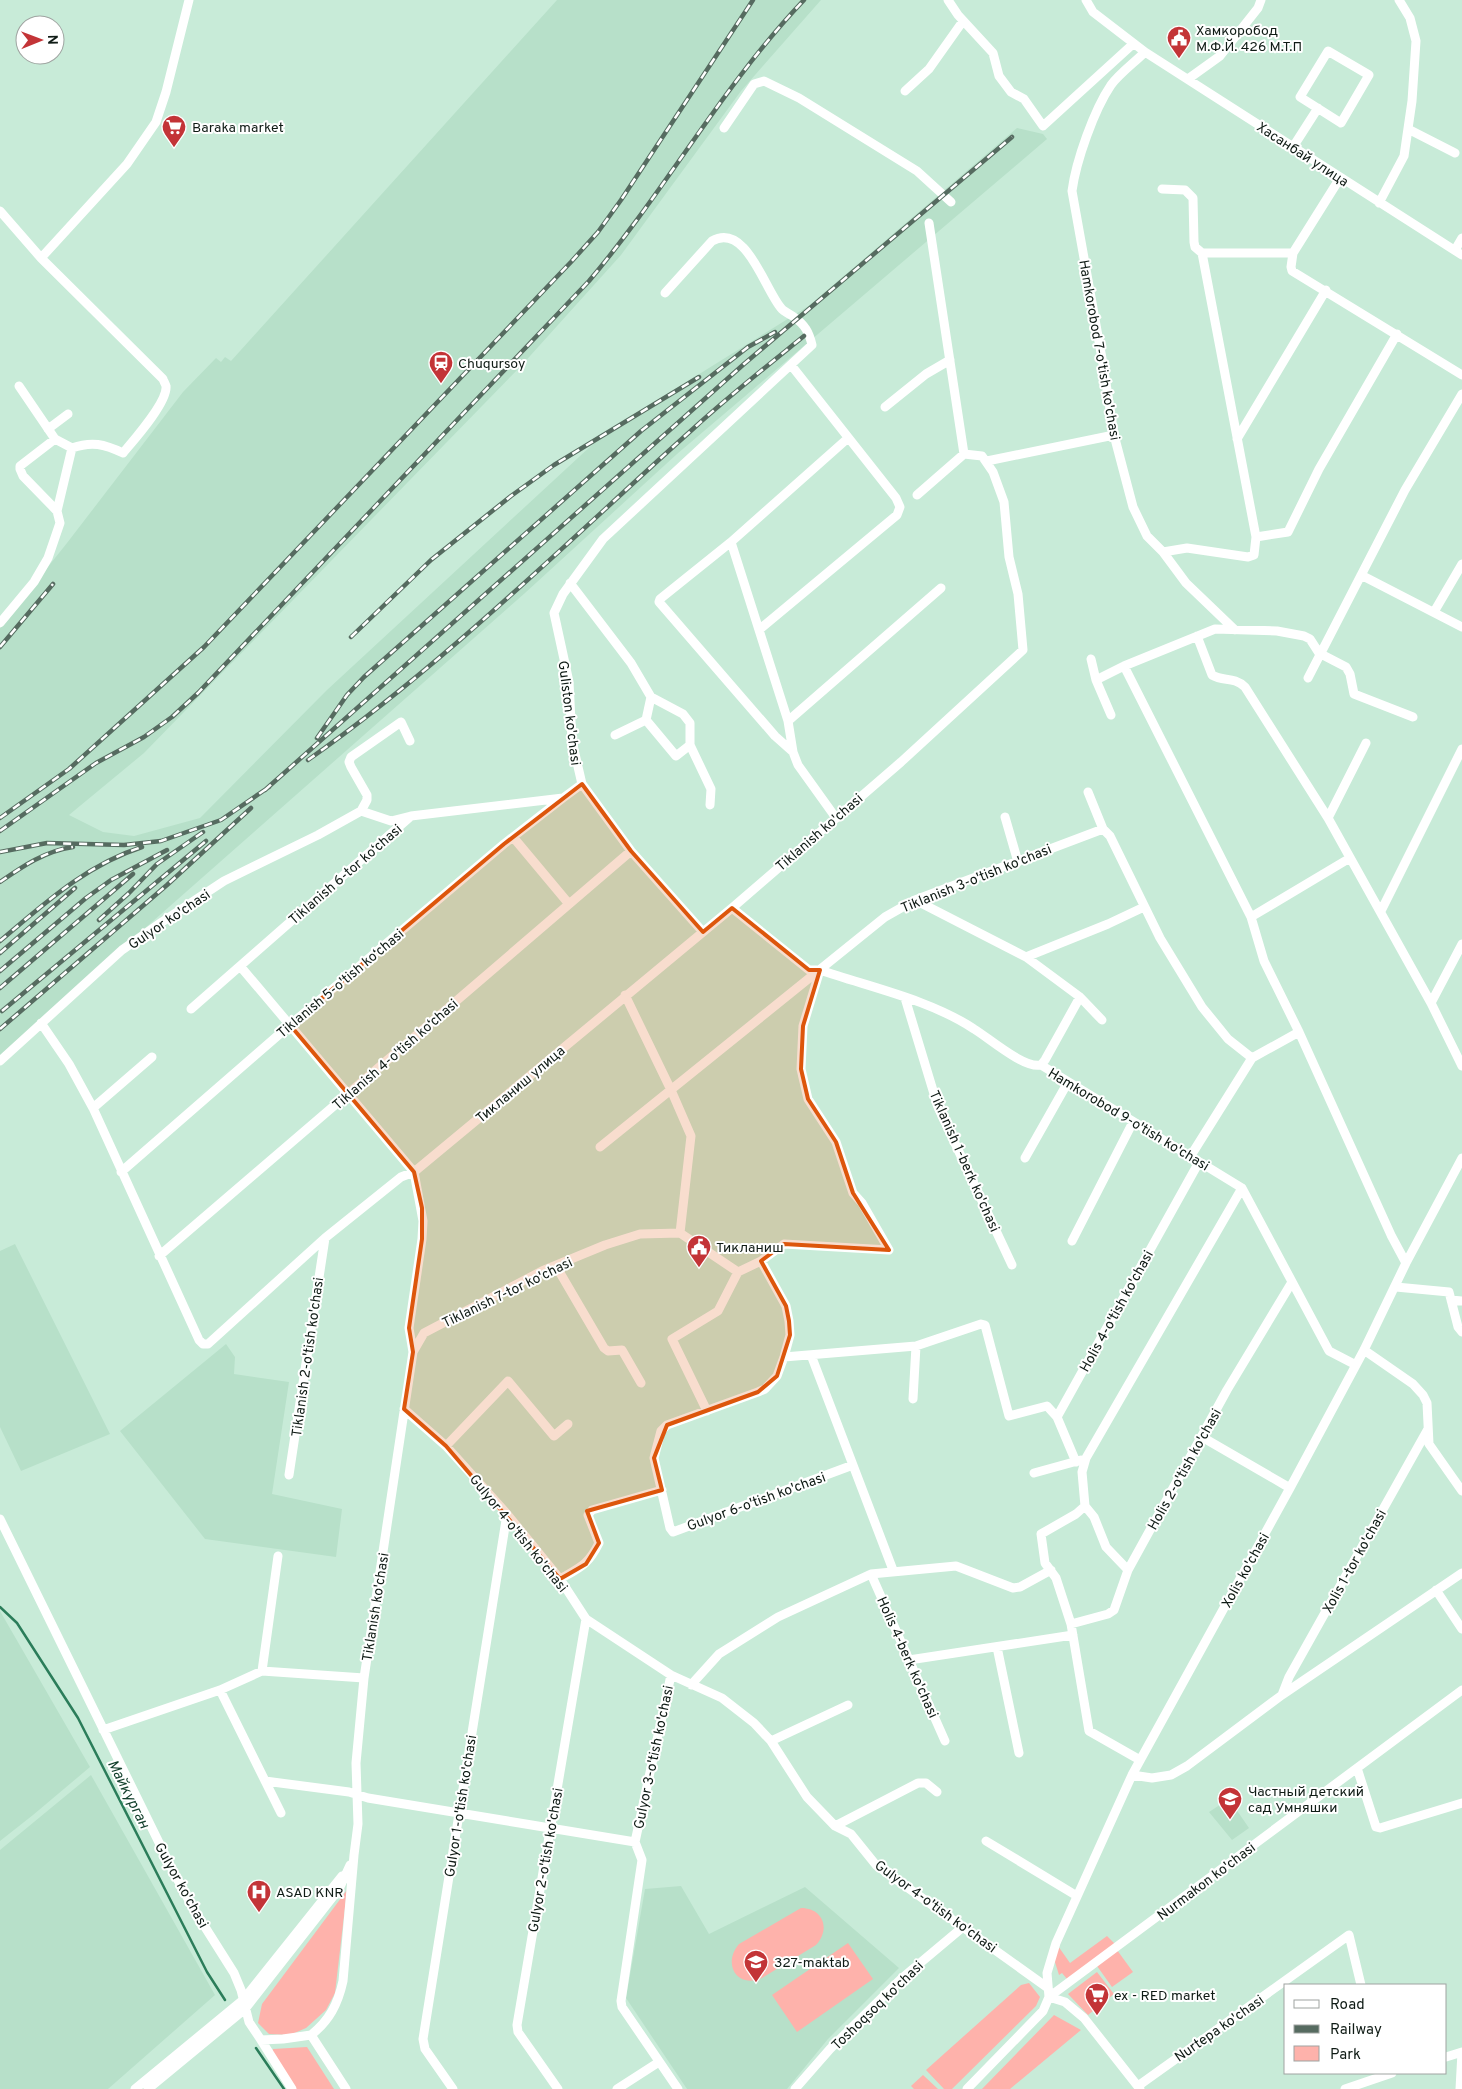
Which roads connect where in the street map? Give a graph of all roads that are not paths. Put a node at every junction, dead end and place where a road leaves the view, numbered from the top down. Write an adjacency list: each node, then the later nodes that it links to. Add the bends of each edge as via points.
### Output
1 (189, 0): 26 (street, via 156,122 127,164)
2 (948, 0): 6 (street)
3 (1086, 0): 7 (street, Хасанбай улица, via 1093,12)
4 (1261, 0): 9 (street, via 1220,56)
5 (1399, 0): 13 (street, via 1410,18 1416,41)
6 (963, 21): 7 (street, via 992,54 999,76 1011,92 1024,99 1043,126); 10 (street, via 929,69)
7 (1133, 44): 8 (street, Хасанбай улица)
8 (1145, 52): 9 (street, Хасанбай улица); 38 (street, Hamkorobod 7-o'tish ko'chasi, via 1112,84 1098,107 1074,176 1072,191)
9 (1188, 79): 14 (street, Хасанбай улица)
10 (905, 91)
11 (1318, 108): 11 (street, via 1300,97 1328,51 1369,75 1341,123); 14 (street)
12 (724, 128): 18 (street, via 754,84 764,81 800,98 917,171)
13 (1408, 129): 15 (street); 19 (street, via 1404,156)
14 (1292, 147): 16 (street, Хасанбай улица)
15 (1454, 154)
16 (1340, 178): 19 (street, Хасанбай улица); 24 (street)
17 (1162, 189): 23 (street, via 1185,190 1193,198 1194,242)
18 (951, 202)
19 (1379, 203): 25 (street, Хасанбай улица)
20 (0, 211): 26 (street)
21 (929, 223): 30 (street)
22 (1462, 238): 25 (street)
23 (1202, 253): 24 (street); 41 (street)
24 (1293, 253): 27 (street, via 1292,271)
25 (1458, 253)
26 (41, 258): 42 (street, via 166,385 153,416 123,454 96,443)
27 (1326, 290): 29 (street); 41 (street)
28 (665, 292): 31 (street, Guliston ko'chasi, via 712,241 720,236 730,237 748,254 782,309 809,331 812,345)
29 (1397, 334): 32 (street); 47 (street, via 1319,469 1288,532)
30 (950, 360): 35 (street, via 926,374); 43 (street)
31 (791, 365): 40 (street); 52 (street, Guliston ko'chasi, via 604,539)
32 (1462, 376)
33 (19, 386): 37 (street)
34 (1462, 394): 51 (street, via 1405,490)
35 (885, 407)
36 (68, 414): 37 (street)
37 (48, 429): 39 (street)
38 (1114, 435): 44 (street); 49 (street, Hamkorobod 7-o'tish ko'chasi, via 1133,507 1142,528)
39 (55, 439): 42 (street); 46 (street, via 20,466 20,470)
40 (847, 439): 48 (street); 57 (street, via 896,498 900,507 897,515)
41 (1237, 439): 47 (street)
42 (72, 448): 46 (street)
43 (964, 454): 44 (street, via 982,456); 45 (street)
44 (987, 461): 83 (street, Tiklanish ko'chasi, via 1004,502 1023,650)
45 (917, 495)
46 (57, 510): 55 (street, via 60,524 48,558 34,582)
47 (1256, 536): 49 (street, via 1252,556 1186,548)
48 (731, 542): 57 (street); 75 (street, via 659,602 775,736)
49 (1163, 552): 58 (street, Hamkorobod 7-o'tish ko'chasi, via 1186,583)
50 (1462, 564): 54 (street)
51 (1362, 575): 54 (street); 60 (street)
52 (573, 580): 65 (street); 76 (street, Guliston ko'chasi, via 554,613 569,682 572,741)
53 (941, 588): 69 (street)
54 (1434, 612): 56 (street)
55 (0, 623)
56 (1462, 627)
57 (760, 630): 69 (street)
58 (1235, 630): 59 (street, via 1215,630); 60 (street, via 1277,631 1304,636 1310,639)
59 (1196, 636): 62 (street); 84 (street, via 1212,675 1231,678 1245,686)
60 (1319, 653): 63 (street); 67 (street, via 1346,667 1354,694)
61 (1091, 659): 64 (street)
62 (1124, 666): 64 (street); 95 (street)
63 (1308, 678)
64 (1096, 680): 66 (street)
65 (651, 697): 68 (street); 73 (street, via 683,714 690,723)
66 (1111, 715)
67 (1413, 717)
68 (646, 720): 70 (street); 73 (street, via 676,756)
69 (788, 721): 75 (street)
70 (616, 736)
71 (410, 741): 80 (street, via 400,722 351,757 351,767 367,795)
72 (1366, 743): 84 (street)
73 (690, 744): 79 (street, via 711,789)
74 (1462, 749): 94 (street)
75 (793, 752): 83 (street, via 801,770)
76 (582, 784): 78 (street, Tiklanish 6-tor ko‘chasi); 87 (street, Guliston ko'chasi)
77 (1088, 792): 85 (street)
78 (563, 798): 81 (street, Tiklanish 6-tor ko‘chasi); 86 (street, Tiklanish 5-o'tish ko‘chasi)
79 (710, 805)
80 (361, 811): 81 (street, via 391,821); 107 (street, Gulyor ko'chasi, via 224,882 162,922 122,950)
81 (411, 816): 99 (street, Tiklanish 6-tor ko‘chasi)
82 (1004, 817): 89 (street)
83 (836, 818): 93 (street, Tiklanish ko'chasi)
84 (1328, 818): 88 (street)
85 (1103, 830): 89 (street, Tiklanish 3-o'tish ko'chasi); 92 (street, via 1110,836)
86 (512, 838): 91 (street); 108 (street, Tiklanish 5-o'tish ko‘chasi)
87 (631, 851): 91 (street, Tiklanish 4-o'tish ko‘chasi); 96 (street, Guliston ko'chasi)
88 (1350, 858): 94 (street); 95 (street)
89 (1018, 862): 90 (street, Tiklanish 3-o'tish ko'chasi)
90 (915, 900): 98 (street); 100 (street, Tiklanish 3-o'tish ko'chasi, via 885,916)
91 (569, 904): 117 (street, Tiklanish 4-o'tish ko‘chasi)
92 (1144, 907): 98 (street); 111 (street, via 1202,1007 1228,1039)
93 (732, 908): 96 (street, Tiklanish ko'chasi); 100 (street, Hamkorobod 9-o'tish ko'chasi, via 809,970)
94 (1381, 911): 104 (street)
95 (1251, 917): 109 (street, via 1264,961)
96 (703, 932): 101 (street, Tiklanish ko'chasi)
97 (1462, 944): 104 (street)
98 (1026, 957): 102 (street)
99 (240, 966): 105 (street, Tiklanish 6-tor ko‘chasi); 108 (street)
100 (820, 970): 103 (street, Hamkorobod 9-o'tish ko'chasi); 116 (street, Tiklanish 3-o'tish ko'chasi); 132 (street, via 803,1026 801,1069 806,1092 836,1142 852,1193 862,1203 890,1250 784,1244)
101 (625, 995): 116 (street); 126 (street, Тикланиш улица)
102 (1080, 997): 106 (street); 113 (street)
103 (905, 998): 113 (street, Hamkorobod 9-o'tish ko'chasi, via 926,1004 972,1027 1024,1062); 134 (street, Tiklanish 1-berk ko'chasi, via 938,1107)
104 (1431, 1003): 114 (street)
105 (191, 1009)
106 (1102, 1020)
107 (41, 1023): 112 (street, Gulyor ko'chasi); 118 (street)
108 (290, 1026): 117 (street); 125 (street, Tiklanish 5-o'tish ko‘chasi)
109 (1299, 1032): 111 (street); 133 (street, via 1350,1149)
110 (152, 1057): 118 (street)
111 (1252, 1058): 121 (street)
112 (0, 1061)
113 (1040, 1065): 115 (street, Hamkorobod 9-o'tish ko'chasi)
114 (1462, 1066)
115 (1068, 1082): 119 (street, Hamkorobod 9-o'tish ko'chasi); 122 (street)
116 (671, 1090): 120 (street, Tiklanish 3-o'tish ko'chasi); 128 (street, via 691,1136)
117 (348, 1094): 126 (street); 131 (street, Tiklanish 4-o'tish ko‘chasi)
118 (93, 1108): 125 (street)
119 (1133, 1122): 121 (street, Hamkorobod 9-o'tish ko'chasi); 130 (street)
120 (600, 1147)
121 (1190, 1156): 124 (street, Hamkorobod 9-o'tish ko'chasi)
122 (1025, 1158)
123 (1462, 1158): 133 (street, Xolis ko'chasi)
124 (1199, 1162): 127 (street, Hamkorobod 9-o'tish ko'chasi); 152 (street, Holis 4-o'tish ko'chasi)
125 (121, 1172): 131 (street)
126 (414, 1172): 129 (street, Tiklanish 2-o'tish ko'chasi, via 401,1177); 144 (street, Tiklanish ko'chasi, via 423,1221 409,1328)
127 (1242, 1188): 137 (street); 157 (street)
128 (680, 1233): 135 (street, Tiklanish 7-tor ko'chasi, via 640,1234); 136 (street)
129 (324, 1238): 131 (street, Tiklanish 2-o'tish ko'chasi, via 208,1344 199,1340); 161 (street, Tiklanish 2-o'tish ko'chasi)
130 (1072, 1241)
131 (159, 1256)
132 (761, 1260): 136 (street); 146 (street, Gulyor 6-o'tish ko'chasi, via 786,1306 790,1335)
133 (1406, 1263): 138 (street, Xolis ko'chasi)
134 (1012, 1265)
135 (556, 1266): 144 (street, Tiklanish 7-tor ko'chasi, via 424,1334); 148 (street, via 604,1348 608,1351 622,1350)
136 (738, 1272): 151 (street, via 718,1311 672,1340)
137 (1292, 1282): 147 (street, via 1329,1351); 155 (street, Holis 2-o'tish ko'chasi)
138 (1396, 1287): 139 (street, via 1449,1292); 143 (street, Xolis ko'chasi)
139 (1451, 1300): 140 (street); 141 (street)
140 (1462, 1301)
141 (1462, 1332)
142 (916, 1346): 145 (street); 149 (street); 152 (street, via 985,1325 1009,1416 1047,1406)
143 (1364, 1350): 147 (street, Xolis ko'chasi); 154 (street, via 1413,1384 1423,1395 1428,1403)
144 (413, 1352): 150 (street, Tiklanish ko'chasi)
145 (811, 1355): 146 (street); 159 (street)
146 (784, 1358): 151 (street, Gulyor 6-o'tish ko'chasi, via 777,1376 765,1389)
147 (1356, 1365): 162 (street, Xolis ko'chasi)
148 (641, 1383)
149 (913, 1399)
150 (404, 1409): 156 (street, Gulyor 4-o'tish ko'chasi); 184 (street, Tiklanish ko'chasi)
151 (707, 1411): 163 (street, Gulyor 6-o'tish ko'chasi, via 667,1425 661,1431 654,1458)
152 (1057, 1417): 158 (street)
153 (568, 1424): 156 (street, via 554,1436 508,1381)
154 (1428, 1428): 164 (street, via 1429,1444); 188 (street, Xolis 1-tor ko'chasi)
155 (1202, 1437): 162 (street); 171 (street, Holis 2-o'tish ko'chasi)
156 (446, 1446): 166 (street, Gulyor 4-o'tish ko'chasi)
157 (1086, 1458): 158 (street); 165 (street, via 1082,1472)
158 (1076, 1462): 160 (street)
159 (853, 1465): 163 (street, Gulyor 6-o'tish ko'chasi, via 673,1532); 169 (street)
160 (1034, 1473)
161 (289, 1475)
162 (1290, 1488): 194 (street, Xolis ko'chasi)
163 (662, 1490): 174 (street, via 589,1512 599,1542 586,1564)
164 (1462, 1491)
165 (1085, 1506): 170 (street, via 1041,1534 1045,1564); 171 (street, via 1094,1518 1106,1547)
166 (507, 1514): 174 (street, Gulyor 4-o'tish ko'chasi); 201 (street, Gulyor 1-o'tish ko'chasi)
167 (0, 1519): 190 (street, Gulyor ko'chasi)
168 (278, 1556): 182 (street)
169 (893, 1570): 170 (street, via 956,1566 1012,1588); 173 (street)
170 (1051, 1570): 177 (street)
171 (1128, 1570): 177 (street, Holis 2-o'tish ko'chasi, via 1114,1610)
172 (1462, 1572): 175 (street, Xolis 1-tor ko'chasi)
173 (871, 1574): 181 (street, Holis 4-berk ko'chasi); 185 (street, via 778,1617 727,1648)
174 (560, 1580): 176 (street, Gulyor 4-o'tish ko'chasi)
175 (1436, 1590): 178 (street); 188 (street, Xolis 1-tor ko'chasi)
176 (586, 1619): 183 (street, Gulyor 4-o'tish ko'chasi); 204 (street, Gulyor 2-o'tish ko'chasi)
177 (1071, 1624): 179 (street)
178 (1462, 1629)
179 (1073, 1635): 180 (street); 194 (street, via 1090,1731)
180 (997, 1647): 181 (street); 193 (street)
181 (909, 1660): 192 (street, Holis 4-berk ko'chasi)
182 (262, 1671): 184 (street); 186 (street)
183 (670, 1676): 185 (street, Gulyor 4-o'tish ko'chasi); 206 (street, Gulyor 3-o'tish ko'chasi)
184 (364, 1678): 199 (street, Tiklanish ko'chasi, via 356,1763)
185 (691, 1685): 191 (street, Gulyor 4-o'tish ko'chasi, via 722,1698)
186 (220, 1690): 190 (street); 197 (street)
187 (1462, 1690): 195 (street, Nurmakon ko'chasi)
188 (1282, 1695): 196 (street, Xolis 1-tor ko'chasi, via 1206,1754 1171,1775 1152,1778)
189 (848, 1705): 191 (street)
190 (104, 1730): 212 (street, Gulyor ko'chasi, via 193,1908 234,1973)
191 (771, 1741): 203 (street, Gulyor 4-o'tish ko'chasi, via 807,1797)
192 (945, 1741)
193 (1019, 1753)
194 (1140, 1760): 196 (street, Xolis ko'chasi)
195 (1357, 1768): 200 (street, via 1376,1827); 211 (street, Nurmakon ko'chasi)
196 (1132, 1775): 208 (street, Xolis ko'chasi)
197 (265, 1780): 199 (street); 202 (street)
198 (937, 1792): 203 (street, via 926,1782 918,1783)
199 (357, 1795): 201 (street); 207 (street, Tiklanish ko'chasi)
200 (1462, 1803)
201 (459, 1812): 204 (street); 224 (street, Gulyor 1-o'tish ko'chasi, via 423,2039 425,2049)
202 (281, 1813)
203 (835, 1826): 209 (street, Gulyor 4-o'tish ko'chasi, via 851,1834 876,1865)
204 (550, 1827): 206 (street); 225 (street, Gulyor 2-o'tish ko'chasi, via 517,2025 518,2032)
205 (986, 1841): 208 (street)
206 (635, 1842): 217 (street, Gulyor 3-o'tish ko'chasi, via 642,1860 621,2001)
207 (354, 1855): 212 (street, via 339,1889); 213 (street, Tiklanish ko'chasi, via 340,1996 329,2018)
208 (1076, 1896): 211 (street, Xolis ko'chasi, via 1050,1960)
209 (964, 1927): 211 (street, Gulyor 4-o'tish ko'chasi); 228 (street, Toshoqsoq ko'chasi, via 901,1979 830,2049)
210 (1361, 1984): 219 (street, Nurtepa ko'chasi, via 1349,1935)
211 (1048, 1992): 219 (street, Nurtepa ko'chasi, via 1084,2018); 229 (street, Nurmakon ko'chasi, via 1043,2011)
212 (244, 2004): 214 (street, Gulyor ko'chasi, via 249,2022); 220 (street); 221 (street)
213 (311, 2035): 214 (street); 223 (street)
214 (261, 2040): 222 (street, Gulyor ko'chasi)
215 (1462, 2052): 216 (street); 231 (street)
216 (1447, 2057)
217 (659, 2062): 226 (street); 227 (street, Gulyor 3-o'tish ko'chasi)
218 (1385, 2074): 230 (street)
219 (1139, 2087)
220 (135, 2089)
221 (148, 2089)
222 (292, 2089)
223 (346, 2089)
224 (453, 2089)
225 (558, 2089)
226 (618, 2089)
227 (678, 2089)
228 (795, 2089)
229 (967, 2089)
230 (1345, 2089)
231 (1460, 2089)

